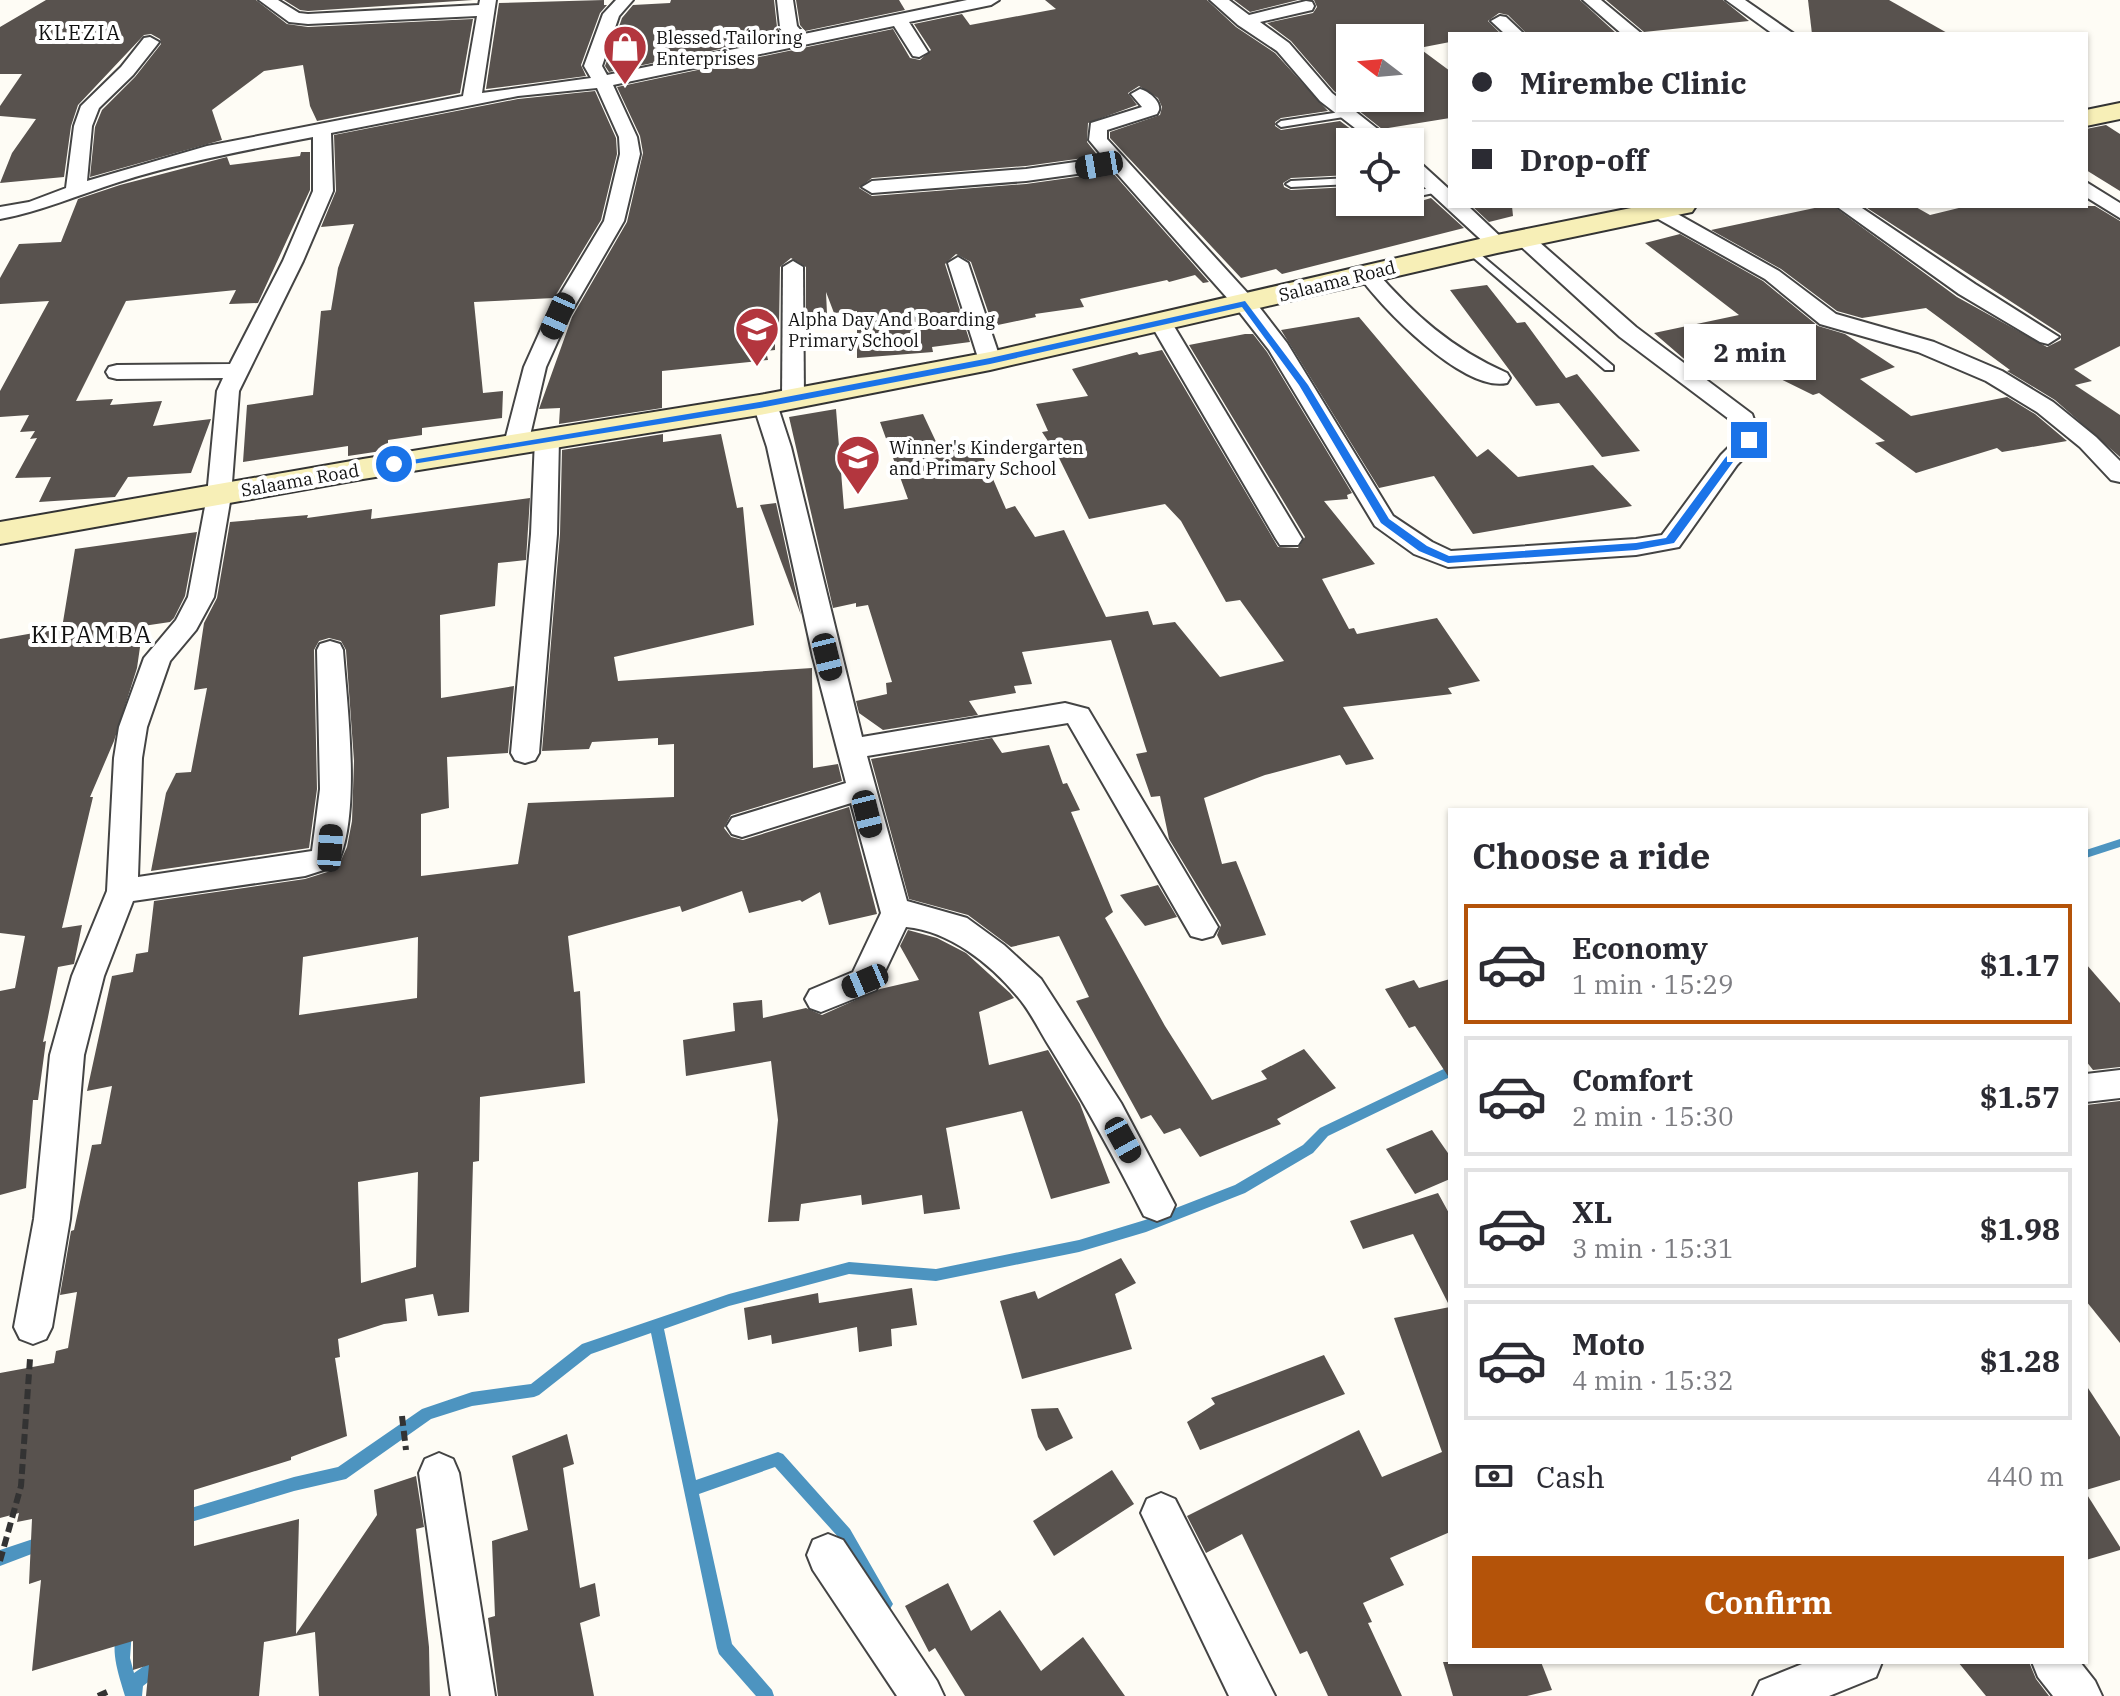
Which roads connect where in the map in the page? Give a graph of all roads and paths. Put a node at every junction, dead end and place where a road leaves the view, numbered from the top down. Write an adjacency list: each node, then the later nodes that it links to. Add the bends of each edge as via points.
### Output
1 (267, 0): 8 (street, via 295,18 308,19)
2 (625, 0): 19 (street, via 615,7 594,57)
3 (785, 0): 16 (street, via 789,27)
4 (991, 0): 10 (street)
5 (1218, 0): 11 (street)
6 (1591, 0): 14 (street)
7 (1734, 0): 15 (street)
8 (487, 5): 21 (street)
9 (1306, 6): 11 (street)
10 (899, 20): 16 (street); 18 (street)
11 (1244, 21): 22 (street, via 1283,47)
12 (1500, 21): 13 (street)
13 (1513, 32)
14 (1631, 32)
15 (1782, 32)
16 (799, 40): 19 (street)
17 (150, 42): 32 (street, via 90,106)
18 (919, 52)
19 (602, 82): 21 (street); 53 (street, via 628,137 630,154 614,221 558,316 535,367)
20 (1140, 94): 26 (street, via 1150,110 1097,129 1098,140)
21 (472, 100): 25 (street)
22 (1347, 114): 23 (lane); 24 (street)
23 (1281, 124)
24 (1366, 128)
25 (322, 130): 32 (street, via 167,162); 49 (street, via 323,191)
26 (1120, 162): 30 (street); 44 (street)
27 (1424, 176): 33 (street)
28 (1336, 182): 29 (lane)
29 (1291, 184)
30 (872, 187)
31 (2088, 189): 38 (street)
32 (76, 190): 39 (street)
33 (1445, 194): 34 (lane)
34 (1424, 195)
35 (1458, 208): 40 (street)
36 (1849, 208): 46 (street)
37 (1648, 210): 40 (main road, Salaama Road); 54 (street, via 1772,275 1828,319 1926,347 1994,376 2045,407)
38 (2120, 212)
39 (0, 213)
40 (1497, 244): 43 (main road, Salaama Road); 44 (street, via 1744,419 1749,440 1670,541 1448,559 1423,548 1384,521 1303,385); 48 (lane)
41 (958, 263): 47 (street)
42 (793, 267): 52 (street)
43 (1367, 273): 44 (main road, Salaama Road); 51 (street, via 1423,336)
44 (1245, 304): 45 (main road, Salaama Road)
45 (1161, 323): 47 (main road, Salaama Road); 57 (street)
46 (2048, 337)
47 (990, 361): 52 (main road, Salaama Road)
48 (1609, 368)
49 (236, 371): 50 (street); 55 (street, via 226,404)
50 (117, 372)
51 (1499, 378)
52 (779, 402): 53 (main road, Salaama Road); 59 (street, via 779,447)
53 (532, 441): 55 (main road, Salaama Road); 60 (street, via 544,534)
54 (2120, 475)
55 (219, 496): 56 (main road, Salaama Road); 63 (street, via 201,597 187,624 158,658 133,727)
56 (0, 533)
57 (1289, 539)
58 (330, 650): 63 (street, via 333,809 325,858)
59 (850, 749): 61 (street); 65 (street, via 1065,713 1078,716)
60 (525, 753)
61 (860, 789): 62 (street); 64 (street)
62 (742, 826)
63 (122, 891): 70 (street, via 88,976 67,1055 52,1219)
64 (897, 912): 66 (street, via 865,981); 69 (street, via 956,927 1030,988 1109,1113)
65 (1202, 927)
66 (821, 999)
67 (2120, 1084): 68 (street)
68 (2088, 1088)
69 (1157, 1205)
70 (33, 1327): 75 (path, via 27,1445 15,1527)
71 (402, 1416): 72 (path)
72 (422, 1461): 80 (street, via 455,1562)
73 (1161, 1513): 82 (street)
74 (828, 1555): 81 (street)
75 (0, 1561)
76 (1856, 1664): 83 (street)
77 (2055, 1664): 84 (street)
78 (107, 1692): 79 (path)
79 (98, 1696)
80 (473, 1696)
81 (922, 1696)
82 (1253, 1696)
83 (1775, 1696)
84 (2080, 1696)

